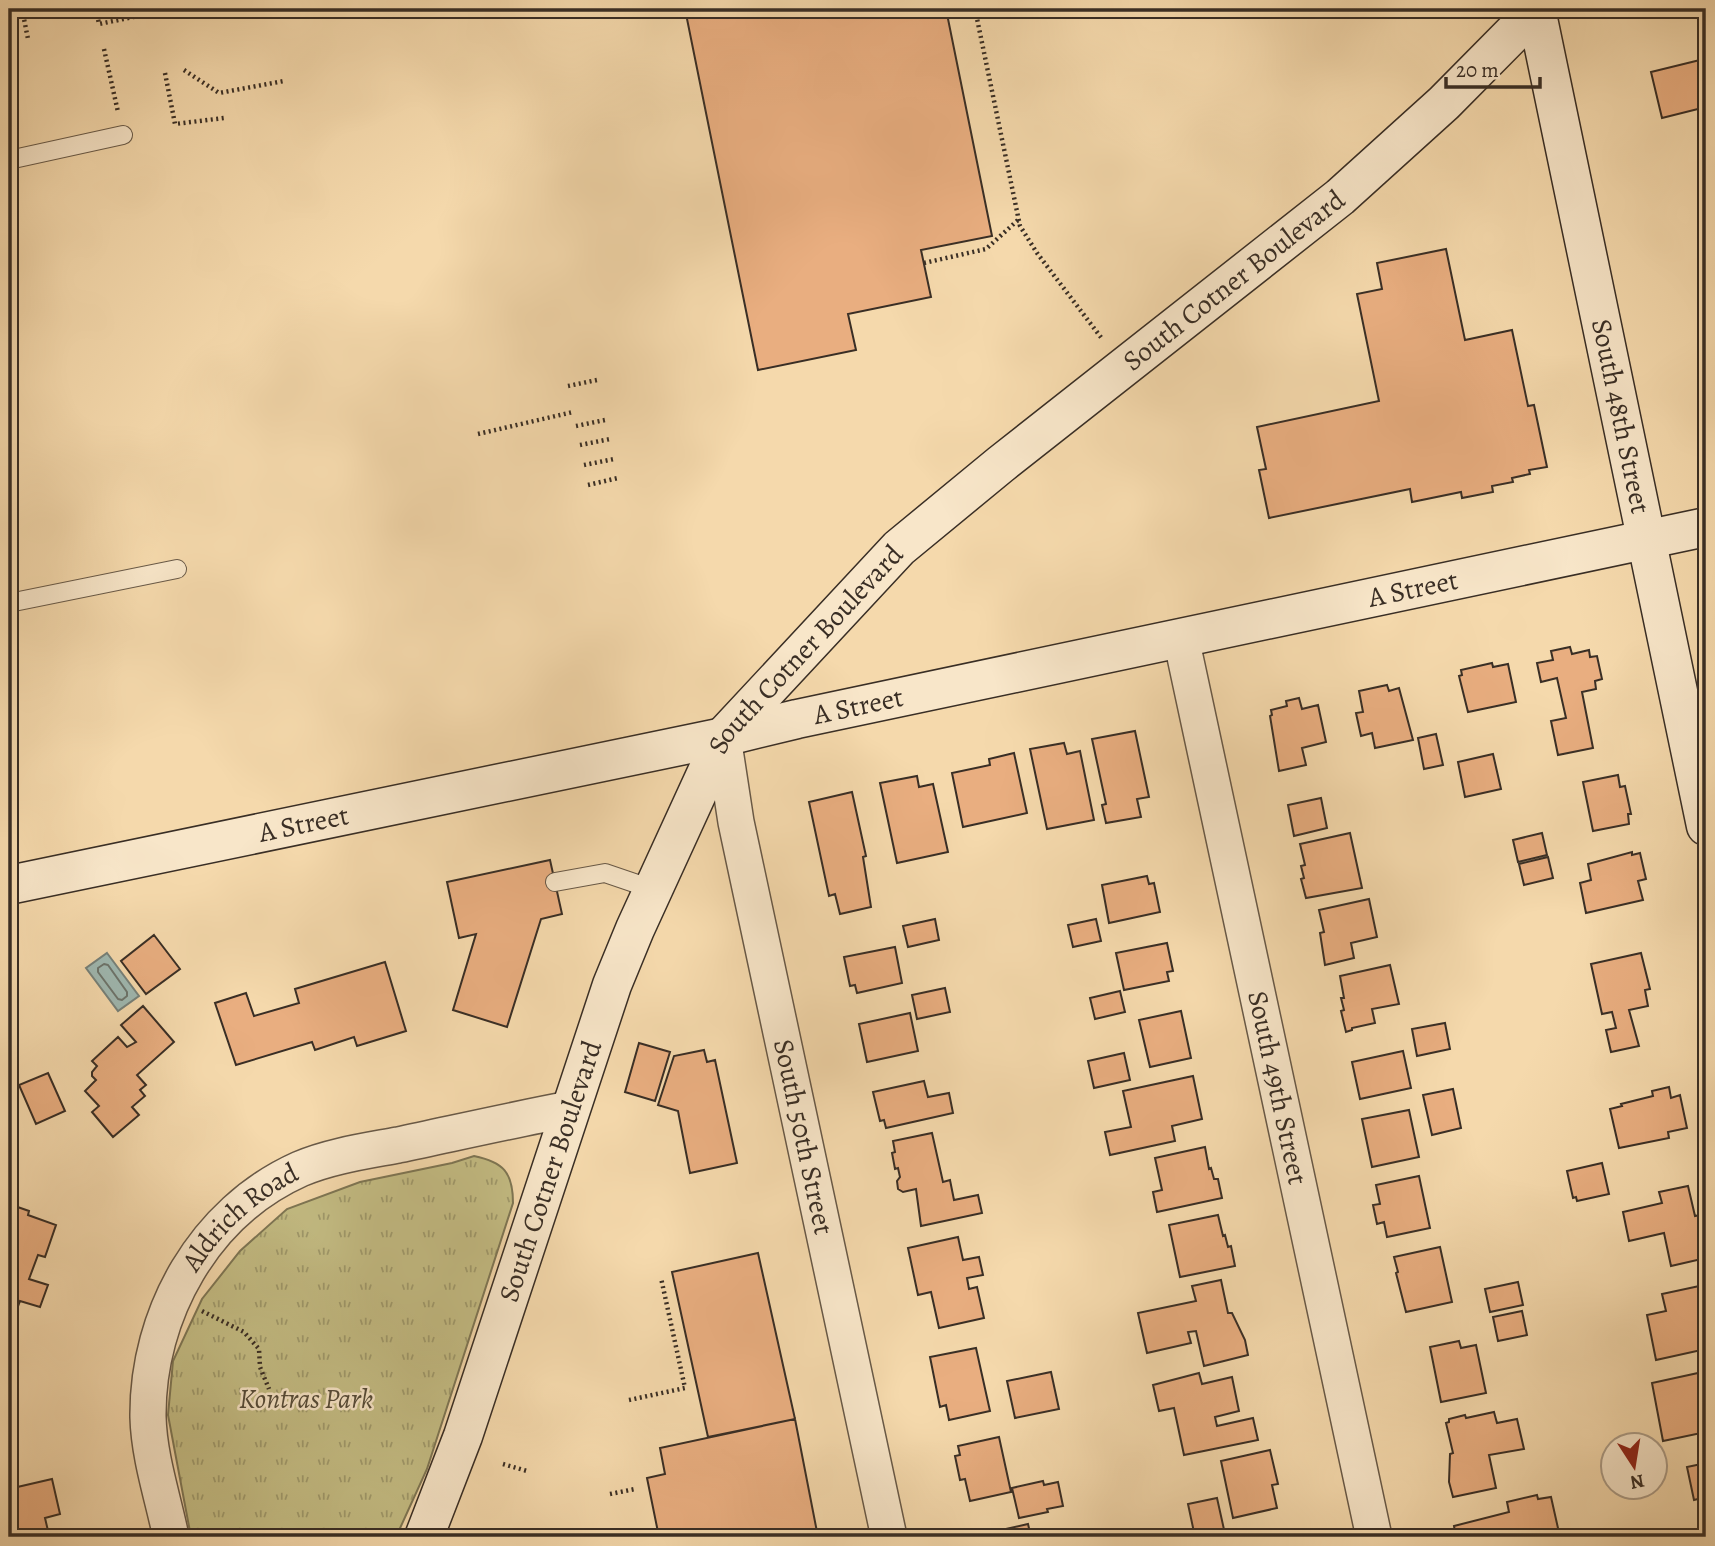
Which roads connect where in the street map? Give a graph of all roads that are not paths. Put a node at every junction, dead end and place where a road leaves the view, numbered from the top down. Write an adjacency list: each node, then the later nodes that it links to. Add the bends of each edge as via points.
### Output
1 (1536, 9): 5 (main road, South 48th Street); 9 (main road, South Cotner Boulevard, via 1419,127 1331,204 899,548)
2 (123, 135): 3 (lane)
3 (9, 160)
4 (1706, 527): 5 (main road, A Street)
5 (1645, 540): 8 (main road, A Street); 10 (main road, South 48th Street)
6 (177, 569): 7 (lane)
7 (9, 603)
8 (1181, 638): 9 (main road, A Street); 18 (street, South 49th Street)
9 (723, 737): 12 (main road, A Street); 13 (main road, South Cotner Boulevard); 17 (street, South 50th Street, via 736,822)
10 (1706, 826)
11 (555, 882): 13 (lane, via 605,873)
12 (9, 885)
13 (652, 890): 14 (main road, South Cotner Boulevard, via 612,985)
14 (570, 1109): 15 (street, Aldrich Road, via 301,1168 236,1210 202,1246 171,1298 155,1354 148,1419); 16 (main road, South Cotner Boulevard, via 463,1436)
15 (171, 1537)
16 (425, 1537)
17 (889, 1537)
18 (1374, 1537)

